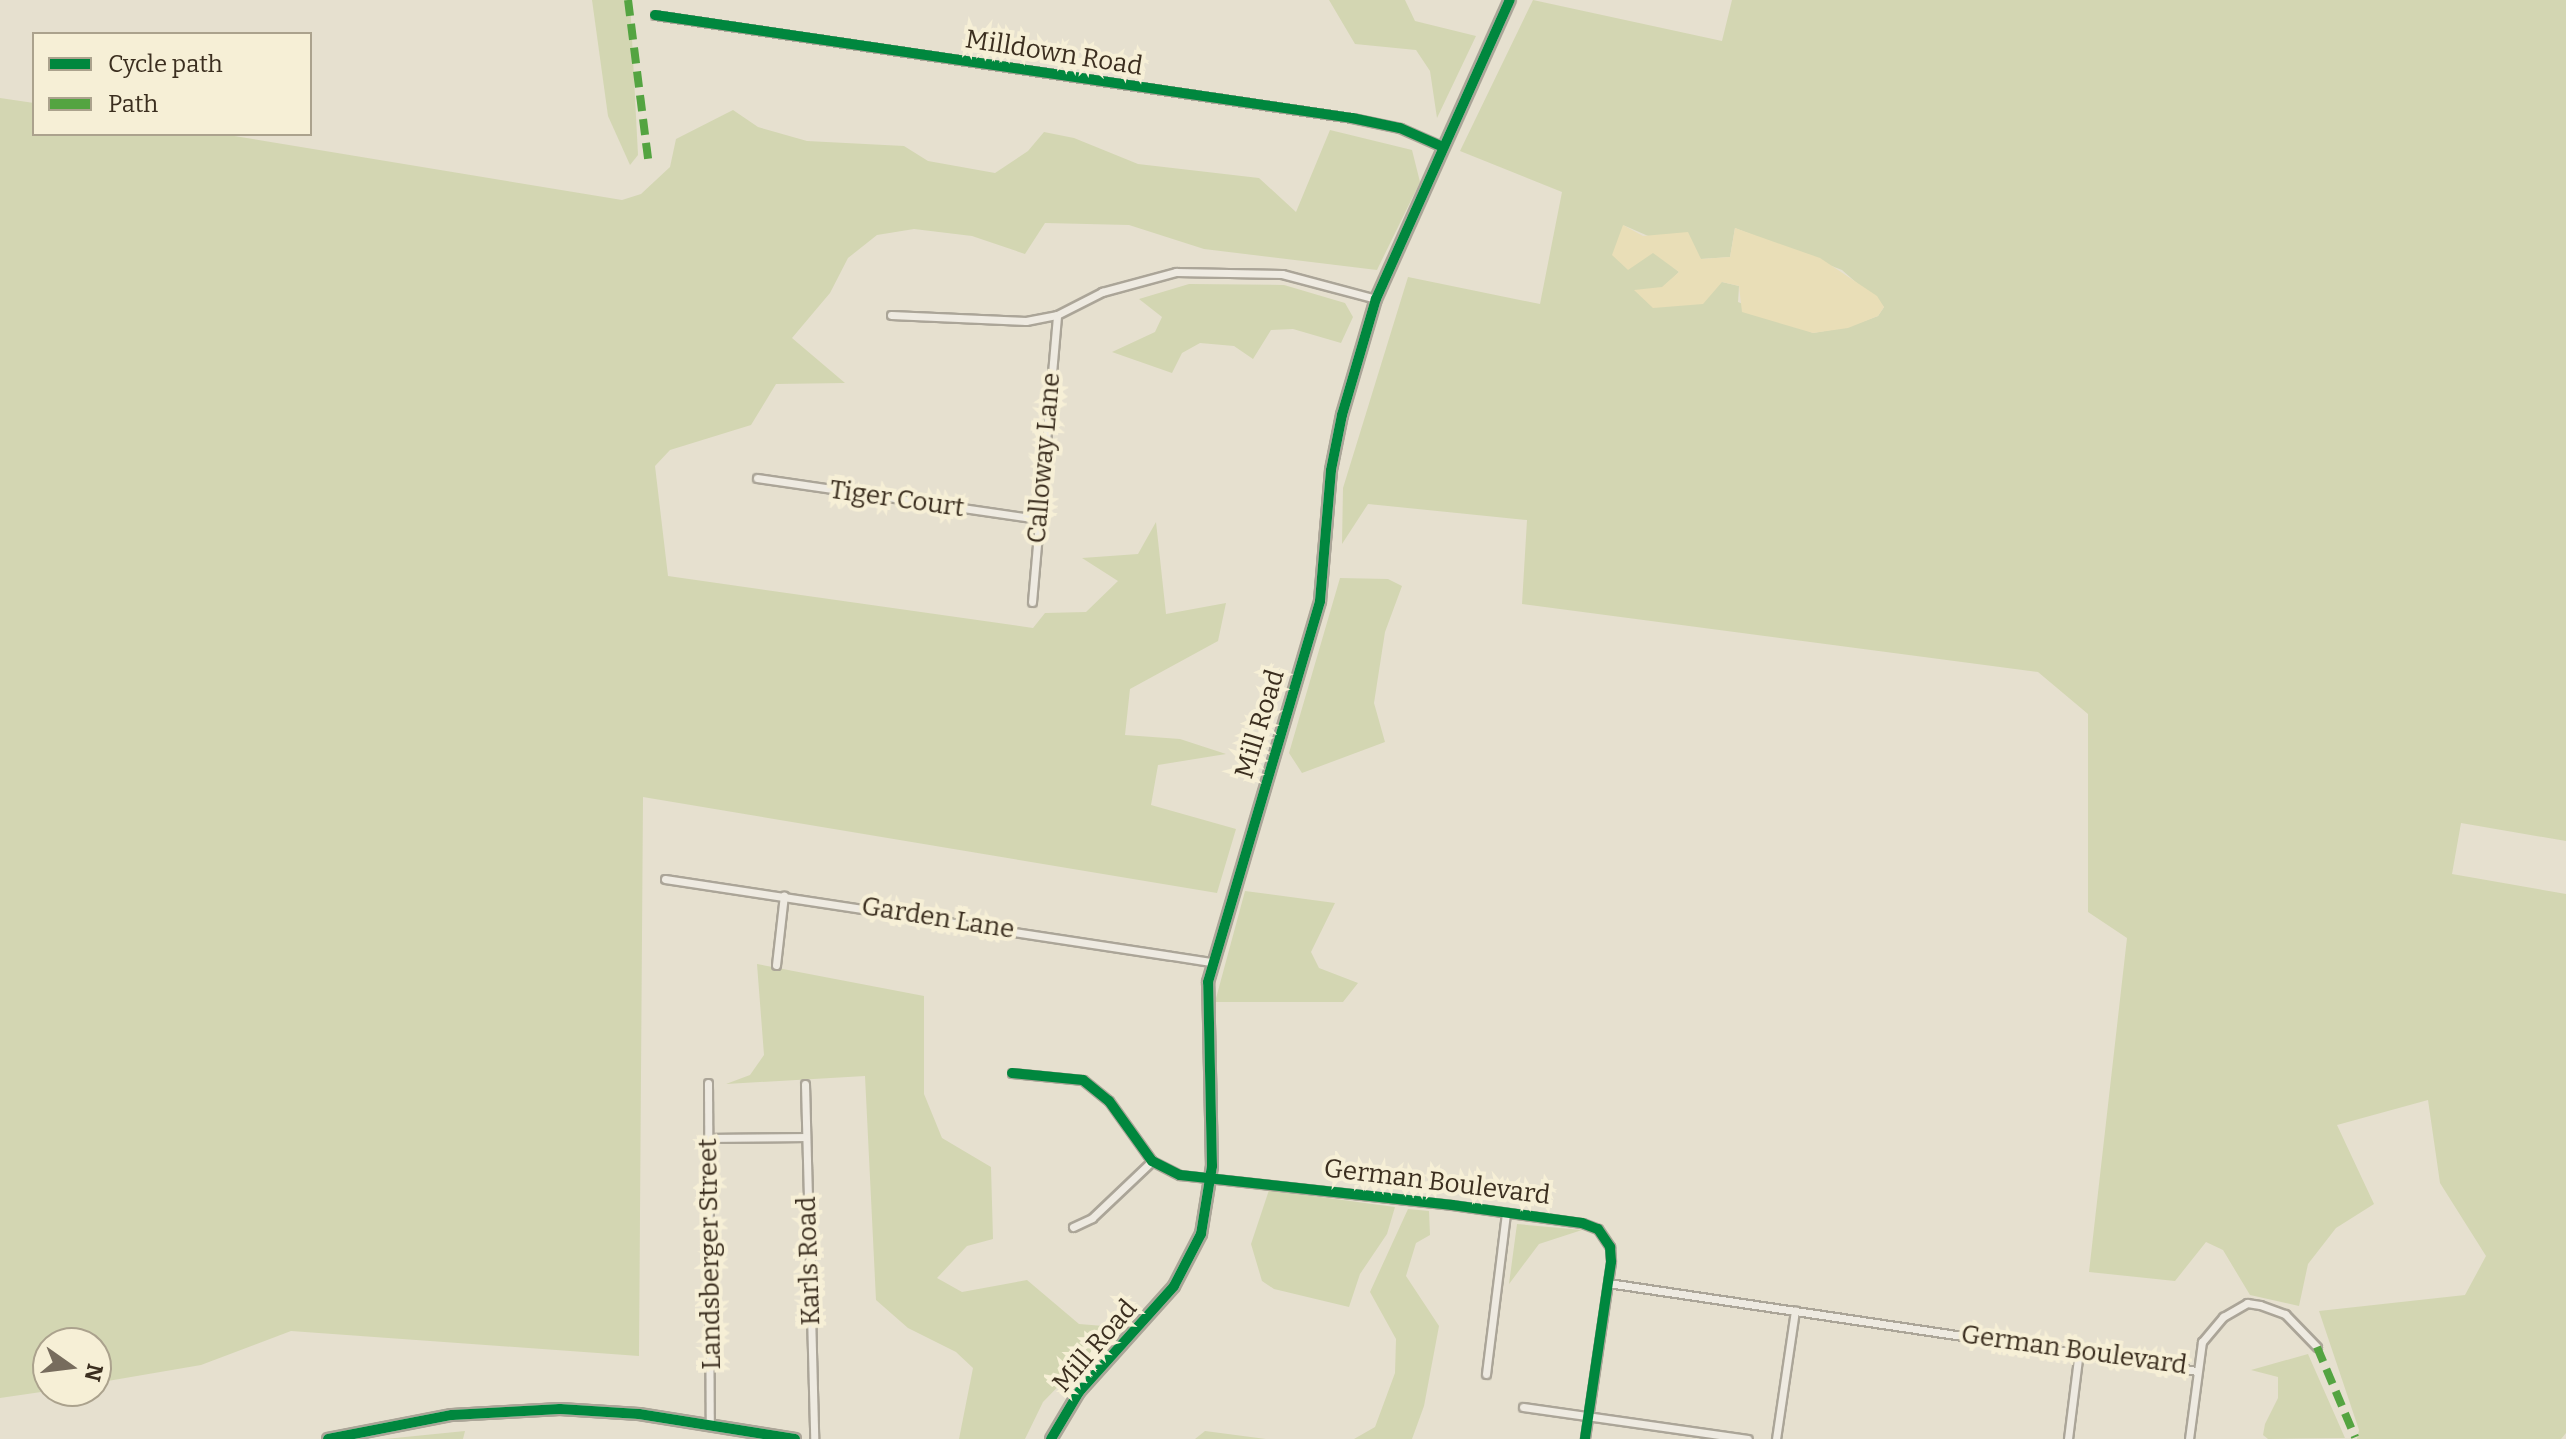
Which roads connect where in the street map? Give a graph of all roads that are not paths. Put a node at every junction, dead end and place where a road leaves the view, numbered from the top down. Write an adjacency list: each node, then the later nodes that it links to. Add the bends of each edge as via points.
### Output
1 (1510, 0): 3 (main road, Mill Road)
2 (655, 15): 3 (street, Milldown Road, via 1352,118 1400,128)
3 (1443, 147): 4 (main road, Mill Road)
4 (1376, 299): 6 (street, via 1282,274 1176,272 1102,292); 12 (main road, Mill Road, via 1334,450 1320,601)
5 (891, 315): 6 (street, via 1004,321)
6 (1057, 315): 8 (street, Calloway Lane)
7 (757, 478): 8 (street, Tiger Court)
8 (1037, 519): 9 (street, Calloway Lane)
9 (1032, 602)
10 (665, 879): 11 (street, Garden Lane)
11 (784, 895): 12 (street, Garden Lane); 13 (street)
12 (1211, 962): 20 (main road, Mill Road, via 1205,1008)
13 (776, 965)
14 (1012, 1073): 19 (street, via 1083,1080 1109,1101)
15 (708, 1083): 18 (street, Landsberger Street)
16 (805, 1084): 17 (street, Karls Road)
17 (806, 1137): 18 (street); 35 (street, Karls Road)
18 (709, 1138): 31 (street, Landsberger Street)
19 (1152, 1161): 20 (street, German Boulevard, via 1180,1175); 22 (street, via 1092,1218)
20 (1212, 1180): 21 (street, German Boulevard); 36 (main road, Mill Road, via 1201,1234 1174,1286 1079,1392)
21 (1506, 1213): 23 (street, German Boulevard, via 1598,1229 1610,1247); 28 (street)
22 (1073, 1227)
23 (1608, 1283): 24 (street, German Boulevard); 30 (street)
24 (1795, 1310): 26 (street, German Boulevard); 40 (street)
25 (2317, 1347): 27 (street, German Boulevard, via 2285,1314 2247,1303 2209,1330)
26 (2079, 1351): 27 (street, German Boulevard); 41 (street)
27 (2197, 1371): 42 (street)
28 (1486, 1374)
29 (1523, 1407): 30 (street)
30 (1588, 1417): 32 (street); 37 (street)
31 (710, 1424): 33 (main road, via 592,1410 504,1411 424,1419); 34 (main road)
32 (1679, 1430): 38 (street); 39 (street)
33 (328, 1439)
34 (795, 1439)
35 (814, 1439)
36 (1051, 1439)
37 (1585, 1439)
38 (1678, 1439)
39 (1748, 1439)
40 (1776, 1439)
41 (2068, 1439)
42 (2189, 1439)

